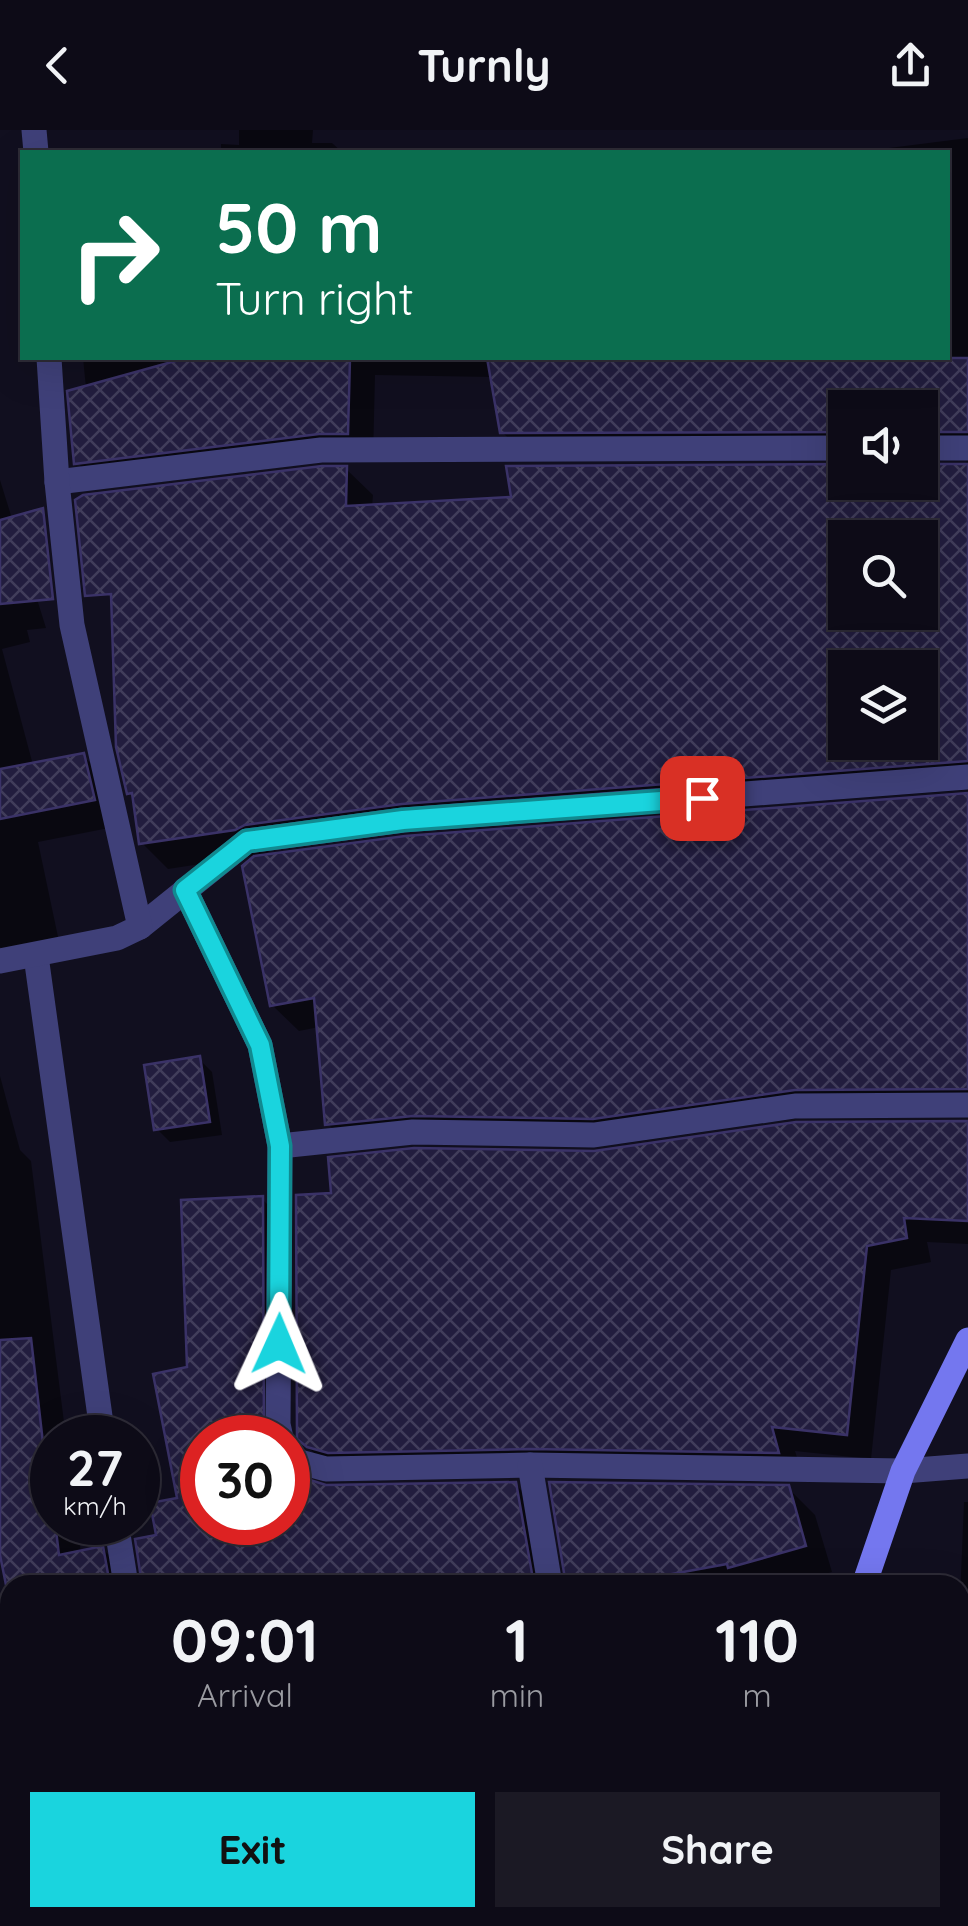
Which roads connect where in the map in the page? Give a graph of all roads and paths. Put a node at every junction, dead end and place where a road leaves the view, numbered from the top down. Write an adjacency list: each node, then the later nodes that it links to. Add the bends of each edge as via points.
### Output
1 (49, 360): 5 (street)
2 (828, 448): 5 (street, via 321,450)
3 (938, 448): 4 (street)
4 (968, 448)
5 (57, 482): 8 (street, via 72,625)
6 (968, 777): 7 (street, via 403,820 247,841)
7 (185, 890): 8 (street); 12 (street, via 260,1045)
8 (140, 927): 9 (street)
9 (36, 956): 10 (street); 14 (street)
10 (0, 961)
11 (968, 1106): 12 (street, via 795,1106 594,1135 413,1132)
12 (280, 1146): 15 (street)
13 (968, 1340): 19 (street)
14 (100, 1415)
15 (278, 1415)
16 (310, 1465): 17 (street)
17 (530, 1466): 19 (street); 22 (street)
18 (968, 1466): 19 (street)
19 (903, 1471): 23 (street)
20 (120, 1545): 21 (street)
21 (124, 1575)
22 (548, 1575)
23 (867, 1575)

